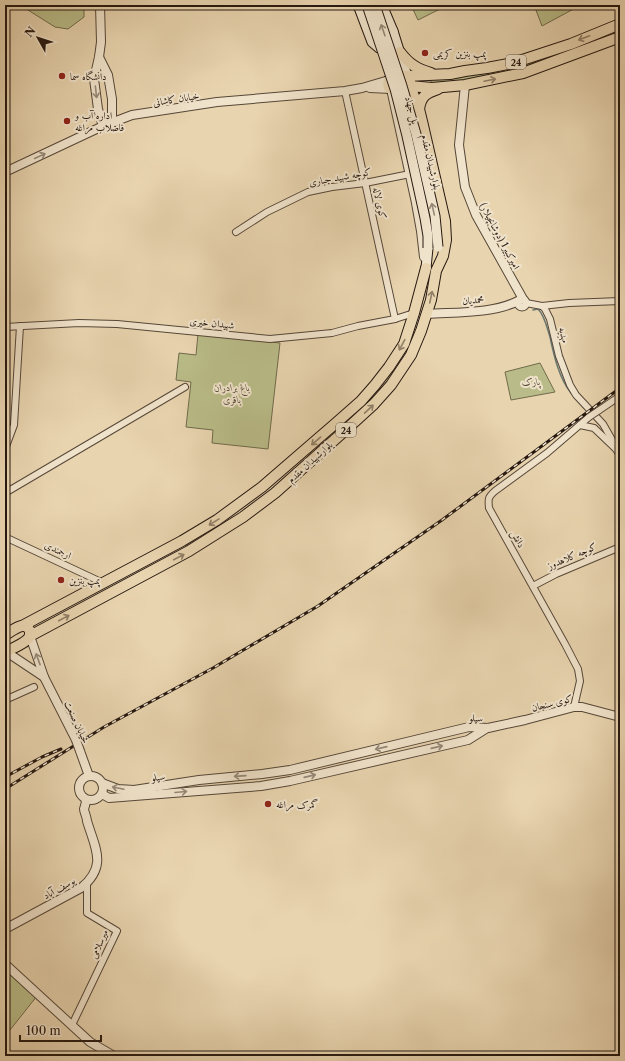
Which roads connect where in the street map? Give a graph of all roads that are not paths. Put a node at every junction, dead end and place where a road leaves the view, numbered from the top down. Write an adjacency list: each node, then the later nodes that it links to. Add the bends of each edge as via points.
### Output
1 (100, 5): 10 (street)
2 (358, 5): 7 (main road, via 372,42 379,48 388,47 394,40)
3 (367, 5): 24 (main road, پل جهاد, bridge, via 395,89)
4 (375, 5): 30 (main road, پل جهاد, one-way to 4, bridge, via 438,247 435,216 416,134)
5 (382, 5): 7 (main road)
6 (620, 24): 12 (main road, 24, one-way to 12, via 571,44 513,63)
7 (393, 31): 9 (main road)
8 (620, 37): 15 (main road, 24, one-way to 8, via 523,73)
9 (400, 52): 12 (main road, via 410,64); 13 (main road)
10 (100, 57): 21 (street, via 108,75); 22 (street, one-way to 22, via 94,78)
11 (434, 75): 12 (main road, 24); 13 (main road, 24); 18 (main road, via 427,80)
12 (445, 75)
13 (407, 76): 14 (main road, 24, via 396,77); 16 (main road, 24)
14 (390, 84): 16 (main road, 24, via 395,90); 19 (street, خیابان کاشانی); 24 (street, 24)
15 (465, 85): 17 (main road, 24); 32 (street, امیرکبیر1 (دوشابچیلار), via 459,145 465,187 476,215)
16 (410, 86): 18 (main road, 24); 20 (main road, بلوارشهیدان مقدم / 24)
17 (444, 87): 18 (main road, 24); 20 (main road, via 423,97)
18 (432, 88)
19 (345, 91): 21 (street, خیابان کاشانی, via 217,102 132,115); 27 (street, کوی لاله)
20 (419, 109): 23 (main road, بلوارشهیدان مقدم / 24)
21 (112, 123): 22 (street, خیابان کاشانی)
22 (103, 126): 25 (street, خیابان کاشانی, one-way to 22)
23 (426, 137): 24 (main road, via 420,132 413,131); 30 (main road, بلوارشهیدان مقدم / 24, via 445,221 444,256)
24 (405, 139): 26 (street, 24); 29 (main road, پل جهاد, bridge, via 428,236)
25 (5, 172)
26 (410, 174): 27 (street, کوچه شهید جباری); 29 (street, 24, via 422,231)
27 (365, 183): 28 (street, کوچه شهید جباری, via 308,192 267,212); 36 (street, کوی لاله)
28 (236, 232)
29 (426, 268): 34 (main road, بلوارشهیدان مقدم / 24)
30 (436, 271): 35 (main road, بلوارشهیدان مقدم / 24, one-way to 30)
31 (620, 301): 33 (street)
32 (522, 302): 33 (street); 35 (street, محمدیان, via 484,310)
33 (542, 306): 42 (street, مهدیه, via 550,319 559,356 570,385 603,424)
34 (414, 314): 36 (street, شهیدان خیری); 48 (main road, بلوارشهیدان مقدم / 24, one-way to 48, via 404,344 389,367 375,385 336,424 262,487 216,521)
35 (427, 314): 52 (main road, بلوارشهیدان مقدم / 24, one-way to 35, via 189,551 265,501 374,404 391,385 411,355)
36 (395, 319): 37 (street, شهیدان خیری, via 332,333 270,339 118,324)
37 (20, 326): 38 (street, شهیدان خیری); 43 (street, via 14,425)
38 (5, 327)
39 (185, 387): 45 (street)
40 (620, 396): 41 (street, دانش, bridge)
41 (580, 425): 42 (street, via 594,428); 49 (street, دانش, via 489,496 489,508)
42 (616, 445): 44 (street, مهدیه)
43 (5, 449)
44 (620, 455)
45 (5, 493)
46 (5, 537): 48 (street, ارجمندی, via 99,581)
47 (620, 547): 49 (street, کوچه کلاهدوز)
48 (100, 584): 50 (main road, بلوارشهیدان مقدم / 24)
49 (533, 586): 57 (street, دانش, via 578,669 580,681)
50 (22, 626): 51 (main road, 24); 52 (main road, via 28,628)
51 (5, 635)
52 (30, 636): 53 (main road, 24); 54 (street, خیابان صنعت, one-way to 52)
53 (5, 651): 54 (street, خیابان صنعت)
54 (44, 677): 61 (street, خیابان صنعت, bridge, via 76,740)
55 (34, 687): 56 (street)
56 (5, 700)
57 (574, 707): 58 (street, کوی سنجان); 59 (street, کوی سنجان)
58 (620, 717)
59 (488, 728): 60 (street, سیلو, one-way to 60, via 469,727 290,770); 63 (street, سیلو, one-way to 59, via 468,740)
60 (262, 774): 63 (street); 64 (street, سیلو, one-way to 64, via 199,780)
61 (89, 776): 62 (street, via 97,777); 66 (street, via 82,779 79,787 81,795)
62 (102, 783): 64 (street, سیلو, one-way to 62, via 118,788); 65 (street)
63 (261, 786): 64 (street, سیلو, one-way to 63)
64 (156, 791): 65 (street, سیلو, via 109,798)
65 (102, 794): 66 (street, via 96,800)
66 (86, 800): 67 (street, یوسف آباد, via 84,809 98,856 96,868)
67 (87, 883): 68 (street, یوسف آباد); 70 (street, میرسلامی, via 87,913 118,931)
68 (5, 929)
69 (5, 964): 70 (street)
70 (72, 1025): 71 (street, via 90,1042)
71 (114, 1056)

